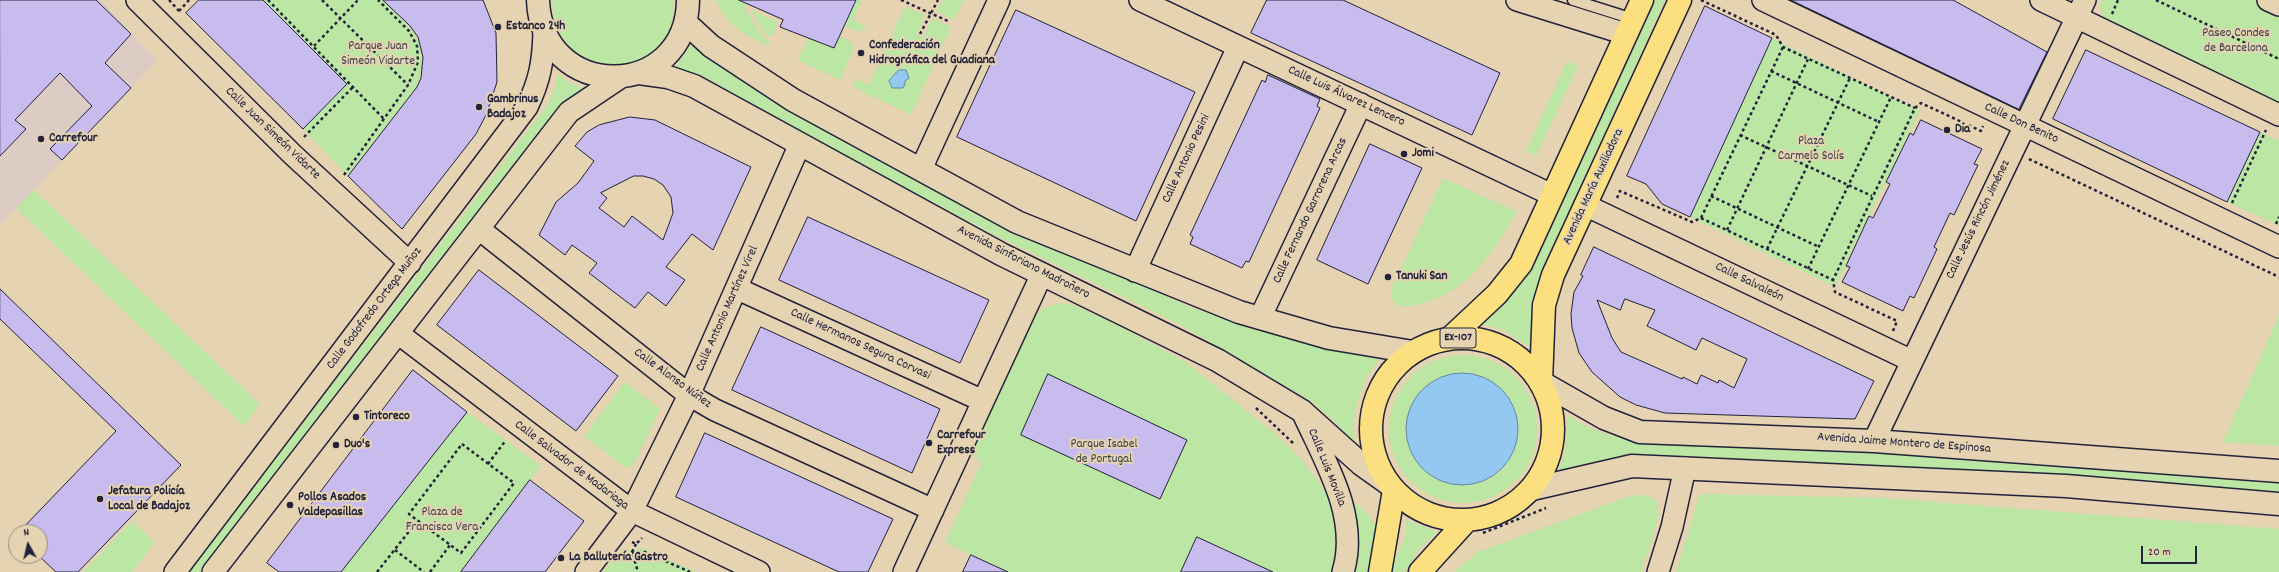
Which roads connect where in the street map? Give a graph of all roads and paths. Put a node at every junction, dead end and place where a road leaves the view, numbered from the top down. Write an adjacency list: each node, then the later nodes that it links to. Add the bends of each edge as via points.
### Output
1 (137, 0): 74 (street, Calle Juan Simeón Vidarte, via 292,154)
2 (169, 0): 3 (path, via 179,11)
3 (189, 0)
4 (268, 0): 31 (path)
5 (322, 0): 25 (path)
6 (358, 0): 25 (path)
7 (378, 0): 40 (path, via 409,31 417,46 418,62)
8 (688, 0): 27 (main road)
9 (901, 0): 24 (path)
10 (938, 0): 24 (path)
11 (999, 0): 57 (street)
12 (1140, 0): 32 (street, Calle Luis Álvarez Lencero)
13 (1517, 0): 26 (street)
14 (1573, 0): 26 (lane)
15 (1680, 0): 63 (main road, Avenida María Auxiliadora / EX-107)
16 (1701, 0): 33 (path, via 1776,35)
17 (1763, 0): 46 (street, Calle Don Benito)
18 (2041, 0): 23 (street)
19 (2156, 0): 35 (path)
20 (2268, 0): 22 (street)
21 (537, 4): 29 (main road, Avenida Sinforiano Madroñero)
22 (2279, 5)
23 (2081, 9): 49 (street); 50 (street, Calle Jesús Rincón Jiménez)
24 (930, 13): 28 (path); 30 (path)
25 (340, 18): 31 (path); 40 (path)
26 (1634, 18): 60 (main road, EX-107)
27 (686, 22): 37 (main road, via 681,35 666,56 656,64); 57 (main road, via 711,46 793,100)
28 (950, 22)
29 (544, 33): 37 (main road, Avenida Sinforiano Madroñero, via 559,55 576,68 598,76); 74 (street, Calle Godofredo Ortega Muñoz, via 543,64 536,89 527,107)
30 (920, 34)
31 (314, 46): 41 (path)
32 (1238, 47): 44 (street, Calle Luis Álvarez Lencero); 76 (street, Calle Antonio Pesini)
33 (1783, 47): 34 (path); 36 (path)
34 (1808, 59): 38 (path); 39 (path)
35 (2279, 60)
36 (1771, 71): 39 (path); 51 (path)
37 (630, 75): 53 (main road, Avenida Sinforiano Madroñero, via 668,77 694,86); 69 (street, via 569,112)
38 (1850, 78): 42 (path); 43 (path)
39 (1796, 83): 43 (path); 54 (path)
40 (408, 85): 47 (path)
41 (353, 87): 47 (path); 52 (path)
42 (1891, 97): 45 (path); 48 (path)
43 (1838, 103): 48 (path); 56 (path)
44 (1362, 104): 60 (street, Calle Luis Álvarez Lencero); 81 (street, Calle Fernando Garrorena Arcas)
45 (1915, 108): 46 (path, via 1921,103 1981,131); 62 (path)
46 (1991, 110): 50 (street, Calle Don Benito)
47 (384, 119): 58 (path)
48 (1879, 122): 59 (path)
49 (2276, 124): 64 (path, via 2266,130 2231,204)
50 (2025, 125): 55 (street, Calle Jesús Rincón Jiménez); 72 (street, Calle Don Benito)
51 (1740, 135): 54 (path); 61 (path)
52 (304, 137)
53 (800, 144): 77 (main road, Avenida Sinforiano Madroñero); 80 (street, Calle Antonio Martínez Virel)
54 (1766, 147): 56 (path); 65 (path)
55 (2013, 151): 78 (path); 86 (street, Calle Jesús Rincón Jiménez)
56 (1807, 166): 59 (path); 68 (path)
57 (921, 170): 76 (main road, via 1018,222)
58 (343, 176)
59 (1848, 185): 62 (path); 71 (path)
60 (1552, 195): 83 (main road, EX-107, via 1521,264 1497,294)
61 (1711, 196): 65 (path); 67 (path)
62 (1872, 196): 79 (path)
63 (1585, 205): 66 (street, Calle Salvaleón); 87 (main road, Avenida María Auxiliadora / EX-107, via 1553,275 1544,305)
64 (2237, 207)
65 (1737, 208): 68 (path); 70 (path)
66 (1608, 216): 67 (path, via 1620,191 1692,222); 84 (street, Calle Salvaleón)
67 (1701, 218): 70 (path)
68 (1777, 227): 71 (path); 73 (path)
69 (479, 229): 82 (street); 88 (street, Calle Alonso Núñez)
70 (1727, 230): 73 (path)
71 (1819, 246): 75 (path)
72 (2279, 247)
73 (1767, 249): 75 (path)
74 (410, 263): 112 (street, Calle Godofredo Ortega Muñoz)
75 (1808, 268): 79 (path)
76 (1135, 271): 81 (main road)
77 (1042, 274): 89 (street); 91 (main road, Avenida Sinforiano Madroñero, via 1217,360)
78 (2279, 277)
79 (1833, 280): 84 (path, via 1835,292 1897,321)
80 (738, 289): 88 (street, Calle Antonio Martínez Virel); 89 (street, Calle Hermanos Segura Corvasi)
81 (1260, 318): 85 (main road, via 1329,338)
82 (399, 334): 92 (street, Calle Salvador de Madariaga); 111 (street)
83 (1449, 339): 85 (main road, EX-107, via 1426,345); 87 (main road, EX-107, via 1472,338 1501,346 1526,364)
84 (1885, 348): 86 (street, Calle Salvaleón)
85 (1413, 352): 98 (main road, EX-107, via 1390,373 1375,400 1372,414 1370,429 1373,451)
86 (1912, 361): 93 (street, Calle Jesús Rincón Jiménez)
87 (1541, 382): 93 (main road, Avenida Jaime Montero de Espinosa, via 1604,418 1640,432); 99 (main road, EX-107, via 1550,403 1554,433 1547,463)
88 (689, 395): 102 (street, Calle Alonso Núñez, via 715,410); 103 (street, Calle Antonio Martínez Virel)
89 (983, 401): 102 (street)
90 (1251, 404): 94 (path)
91 (1302, 411): 98 (main road, Avenida Sinforiano Madroñero); 121 (street, Calle Luis Movilla, via 1342,504 1348,548)
92 (517, 426): 95 (path); 103 (street, Calle Salvador de Madariaga)
93 (1874, 441): 97 (main road, Avenida Jaime Montero de Espinosa)
94 (1298, 448)
95 (488, 464): 104 (path, via 462,444 409,514); 107 (path, via 514,483 461,553)
96 (1685, 468): 99 (main road, via 1632,466); 100 (main road, via 2066,486); 124 (street, via 1672,527)
97 (2279, 471)
98 (1391, 487): 105 (main road, EX-107, via 1423,512); 122 (main road)
99 (1532, 489): 105 (main road, EX-107, via 1509,508 1481,518)
100 (2279, 504)
101 (1550, 507): 105 (path)
102 (933, 510): 120 (street)
103 (632, 512): 116 (street, Calle Antonio Martínez Virel); 119 (street, Calle Salvador de Madariaga)
104 (418, 520): 107 (path); 108 (path)
105 (1472, 527): 123 (main road)
106 (636, 544): 109 (path)
107 (450, 545): 115 (path)
108 (395, 550): 113 (path); 114 (path)
109 (632, 552): 110 (path); 117 (path); 118 (path, via 643,551)
110 (618, 555)
111 (221, 569)
112 (175, 572)
113 (377, 572)
114 (424, 572)
115 (430, 572)
116 (586, 572)
117 (638, 572)
118 (690, 572)
119 (760, 572)
120 (904, 572)
121 (1343, 572)
122 (1380, 572)
123 (1420, 572)
124 (1658, 572)

